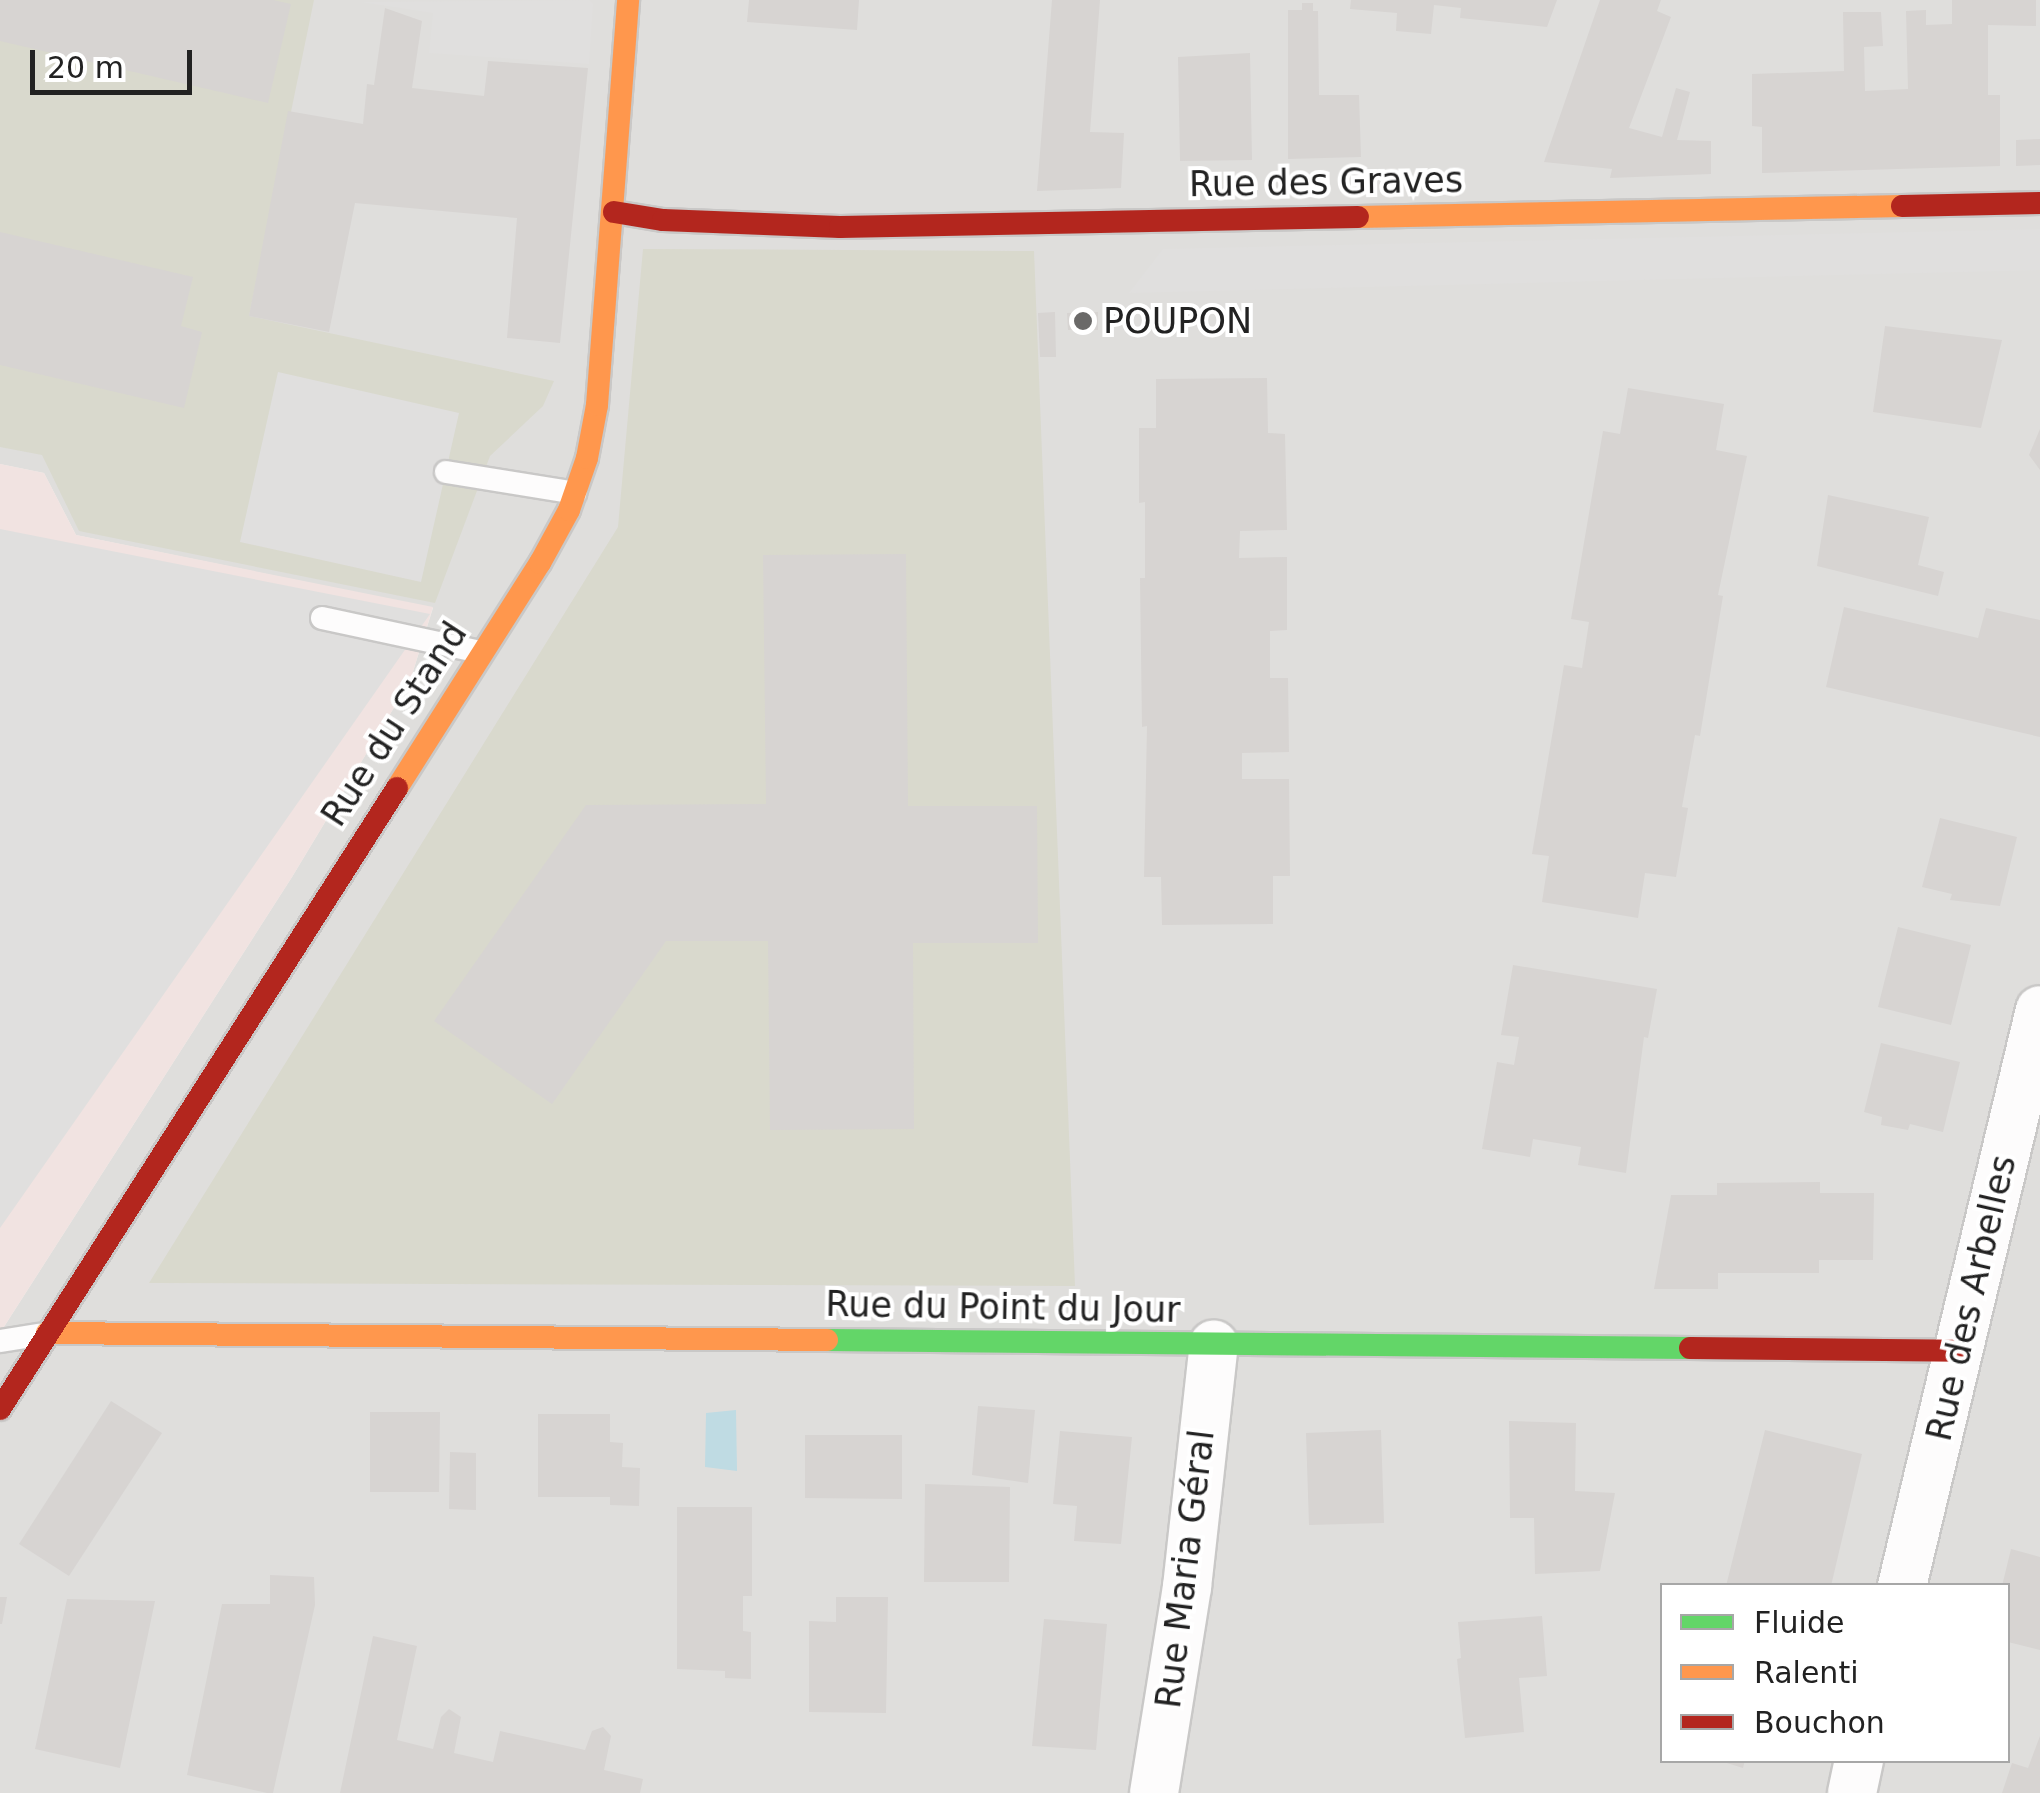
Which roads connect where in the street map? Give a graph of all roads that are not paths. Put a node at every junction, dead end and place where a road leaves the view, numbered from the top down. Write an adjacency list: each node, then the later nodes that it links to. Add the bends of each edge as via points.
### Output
1 (628, 0): 3 (street, Rue du Stand)
2 (2040, 202): 3 (street, Rue des Graves, via 840,227)
3 (614, 212): 5 (street, Rue du Stand, via 597,405)
4 (446, 472): 5 (lane)
5 (576, 493): 7 (street, Rue du Stand)
6 (322, 618): 7 (lane)
7 (482, 652): 9 (street, Rue du Stand)
8 (2040, 1010): 12 (street, Rue des Arbelles)
9 (48, 1333): 10 (lane); 11 (street, Rue du Point du Jour); 13 (street, Rue du Stand)
10 (0, 1341)
11 (1214, 1344): 12 (street, Rue du Point du Jour); 16 (street, Rue Maria Géral, via 1187,1587)
12 (1959, 1351): 14 (street, Rue des Arbelles)
13 (0, 1410)
14 (1903, 1583)
15 (1859, 1763): 17 (street)
16 (1154, 1793)
17 (1852, 1793)

